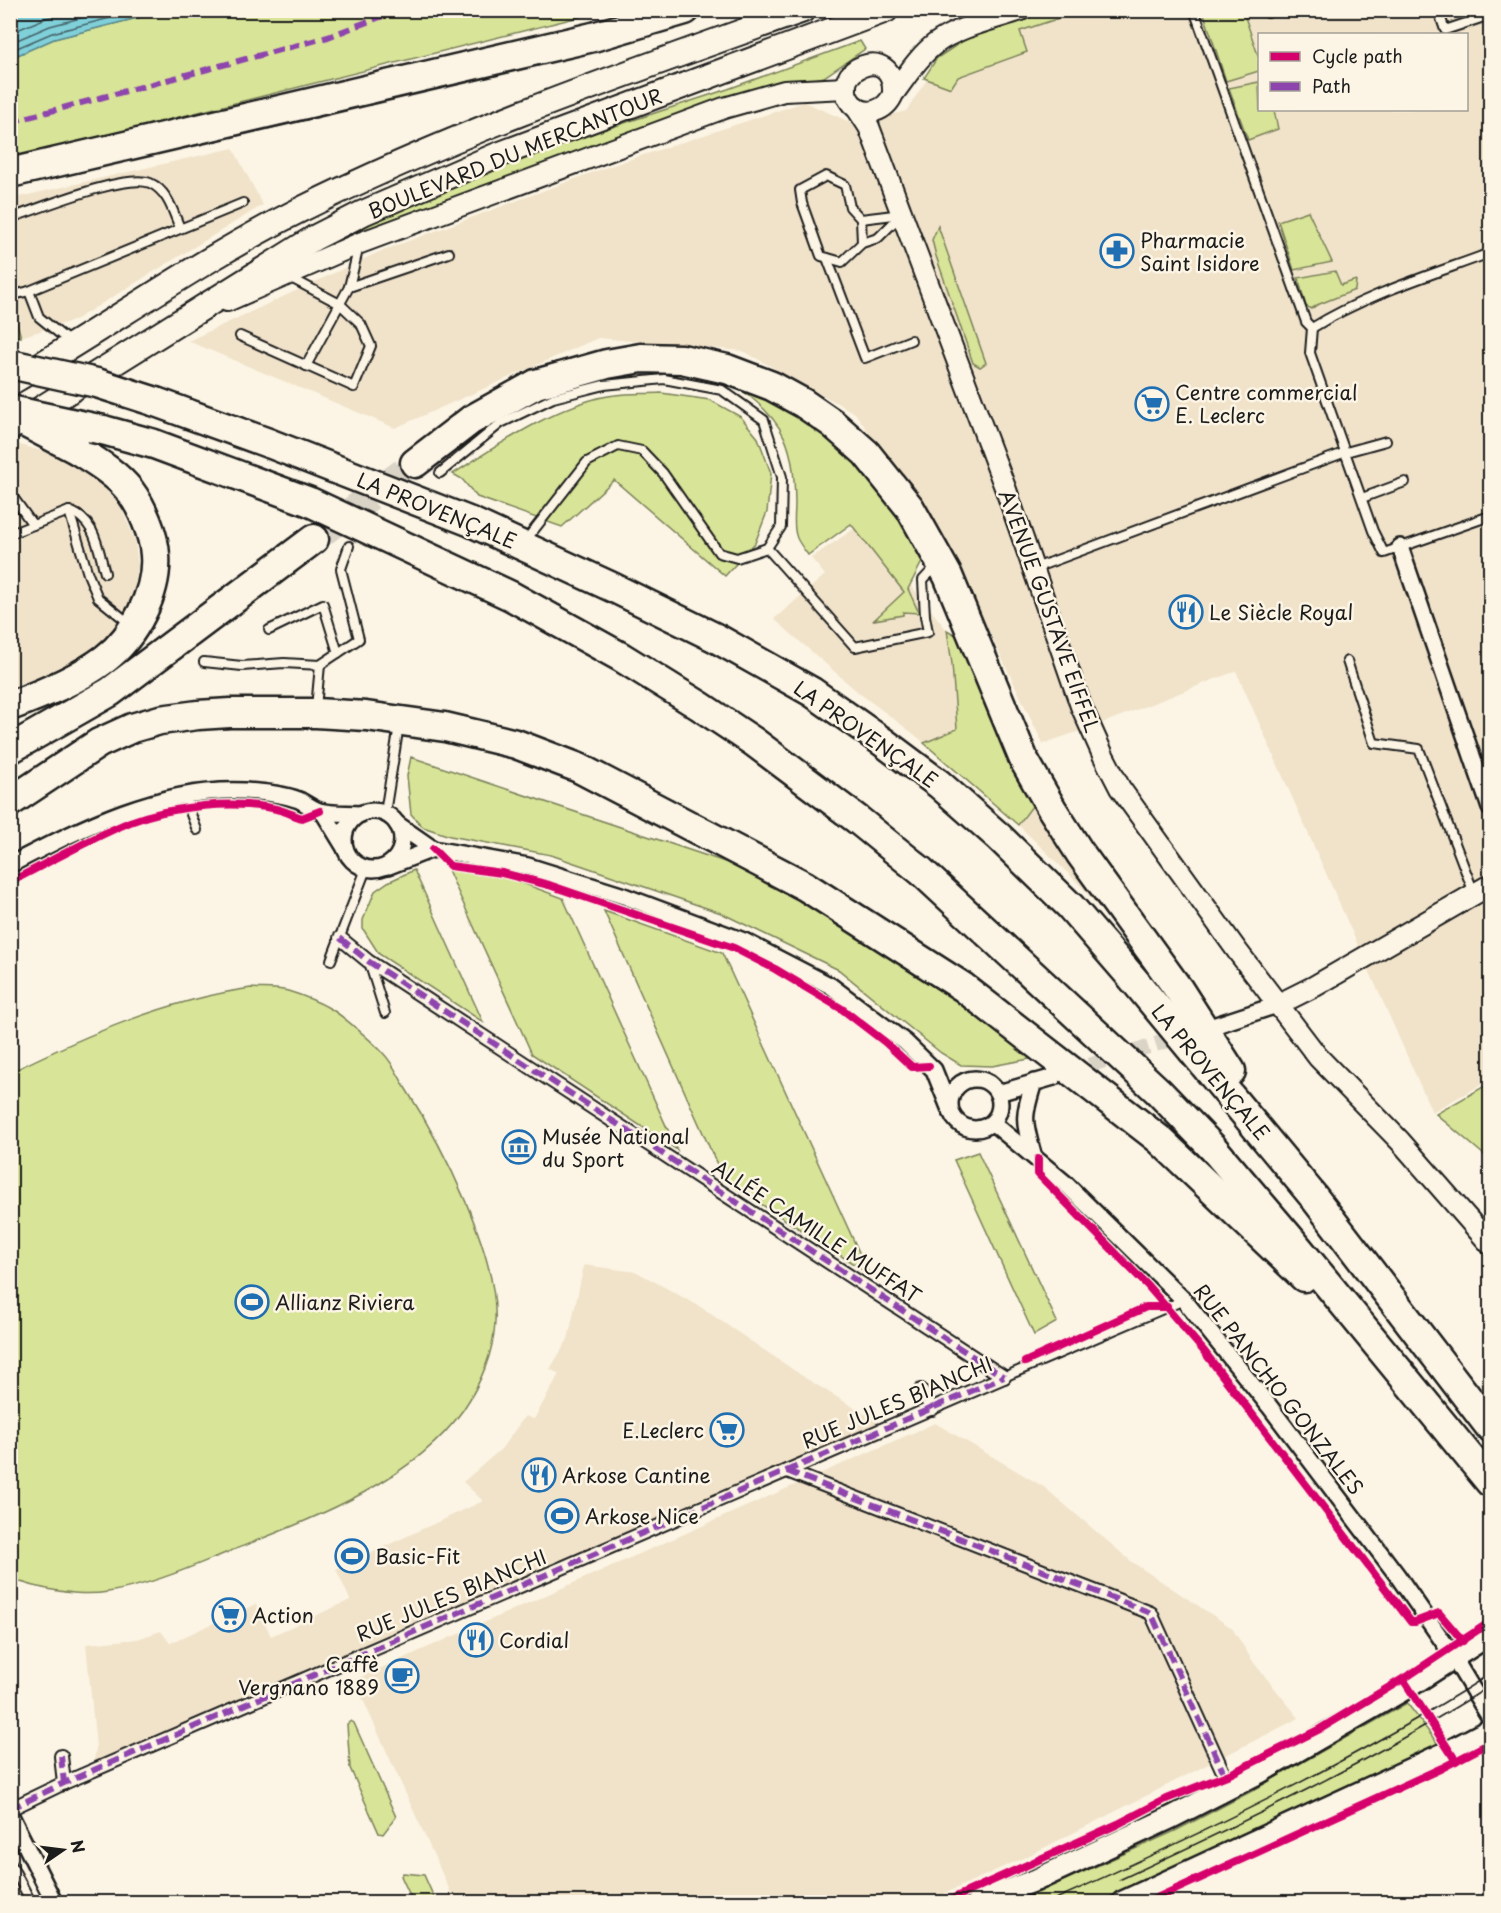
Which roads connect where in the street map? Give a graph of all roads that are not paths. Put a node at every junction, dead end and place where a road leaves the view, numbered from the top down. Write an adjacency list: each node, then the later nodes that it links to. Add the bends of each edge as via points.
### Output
1 (685, 10): 11 (highway, via 593,37)
2 (803, 10): 32 (main road, BOULEVARD DU MERCANTOUR, via 554,102 380,172 265,228)
3 (1021, 10): 9 (street, via 947,36 923,55)
4 (1194, 10): 29 (lane, via 1306,322)
5 (1438, 10): 7 (lane, via 1445,30)
6 (885, 11): 28 (main road, BOULEVARD DU MERCANTOUR, via 495,156 414,190 314,238)
7 (1491, 15)
8 (846, 88): 9 (street, via 859,66 877,65 885,69 894,84); 10 (street); 18 (street, via 784,91 755,98)
9 (887, 101): 10 (street, via 873,112); 12 (street, AVENUE GUSTAVE EIFFEL, via 882,146)
10 (856, 107): 12 (street, AVENUE GUSTAVE EIFFEL, via 869,127)
11 (10, 173)
12 (890, 181): 14 (street, AVENUE GUSTAVE EIFFEL)
13 (243, 203): 17 (lane)
14 (902, 214): 16 (lane); 19 (lane, via 878,238); 55 (street, AVENUE GUSTAVE EIFFEL)
15 (10, 218): 17 (lane, via 88,191 132,181 150,183 166,196)
16 (861, 219): 19 (lane); 22 (lane, via 850,207 845,185 836,180 826,176 800,190 821,256)
17 (180, 228): 25 (lane)
18 (360, 243): 23 (street); 24 (lane)
19 (862, 243): 22 (lane, via 842,262)
20 (449, 253): 24 (lane)
21 (1491, 253): 29 (lane, via 1382,293)
22 (827, 258): 31 (lane, via 865,358)
23 (286, 276): 27 (lane); 28 (street)
24 (349, 287): 27 (lane)
25 (29, 291): 26 (lane); 32 (lane, via 39,317)
26 (10, 296)
27 (340, 304): 34 (lane); 34 (lane, via 361,324 371,346 354,387)
28 (178, 321): 38 (main road, BOULEVARD DU MERCANTOUR)
29 (1312, 328): 40 (lane, via 1310,352)
30 (240, 336): 34 (lane)
31 (911, 340)
32 (75, 346): 35 (main road, BOULEVARD DU MERCANTOUR)
33 (10, 364): 50 (highway, LA PROVENÇALE, bridge, via 97,383 153,401)
34 (306, 366)
35 (10, 383)
36 (10, 410): 98 (highway, LA PROVENÇALE, bridge, via 154,444 310,501 511,596 621,657 754,742 921,871 1158,1090 1213,1148)
37 (10, 415): 63 (highway, bridge, via 109,470 130,491 146,519 155,555 153,584 142,612 107,658 86,673)
38 (10, 428)
39 (1386, 441): 40 (lane)
40 (1346, 453): 44 (lane); 55 (lane)
41 (427, 468): 52 (lane, via 501,423 553,398 604,385 664,379 722,390 764,420 782,477 781,527); 54 (highway, via 471,420 536,384 607,363 641,358 701,362 772,386 832,423 866,453 910,508)
42 (1405, 482): 44 (lane)
43 (10, 493): 47 (lane)
44 (1362, 498): 53 (lane, via 1384,553)
45 (69, 511): 47 (lane); 56 (lane, via 93,528); 57 (lane, via 99,598)
46 (1491, 516): 53 (lane)
47 (33, 525): 48 (lane)
48 (10, 534)
49 (314, 539): 66 (highway, via 110,692)
50 (523, 545): 52 (lane, via 587,462 618,446 642,451 719,554 736,558); 95 (highway, LA PROVENÇALE, via 716,638 812,692 939,784 1070,906)
51 (349, 546): 59 (lane, via 341,569 359,639)
52 (767, 548): 54 (lane, via 855,647 928,632 923,580)
53 (1400, 548): 69 (street)
54 (940, 562): 95 (highway, via 1024,760 1052,809 1179,990)
55 (1033, 568): 84 (street, AVENUE GUSTAVE EIFFEL, via 1081,706 1120,788)
56 (105, 573)
57 (124, 619)
58 (269, 630): 59 (lane, via 323,604)
59 (338, 653): 62 (lane)
60 (1347, 661): 80 (lane, via 1374,743 1419,749)
61 (204, 662): 62 (lane, via 242,666)
62 (320, 665): 64 (lane)
63 (10, 706)
64 (316, 713): 65 (highway); 68 (highway, via 230,713 160,720 132,728 99,743)
65 (400, 721): 71 (lane); 98 (highway, via 516,744 579,768 805,886 963,987 1160,1140)
66 (10, 749)
67 (184, 796): 70 (street, via 244,791 298,800); 74 (lane); 77 (street, via 112,815)
68 (10, 802)
69 (1491, 808)
70 (323, 812): 72 (street); 75 (street)
71 (385, 813): 72 (street); 73 (street)
72 (361, 814): 75 (street, via 345,832)
73 (398, 824): 76 (street); 78 (street, via 401,849)
74 (197, 830)
75 (345, 849): 79 (street, via 349,858)
76 (433, 849): 78 (street); 87 (street, via 528,866 624,896 744,941 831,986 905,1042)
77 (10, 865)
78 (383, 868): 79 (street)
79 (366, 869): 81 (lane)
80 (1482, 890): 84 (street)
81 (340, 938): 82 (lane); 83 (street, ALLÉE CAMILLE MUFFAT)
82 (331, 960)
83 (368, 961): 85 (lane); 99 (street, ALLÉE CAMILLE MUFFAT)
84 (1277, 1005): 86 (street); 96 (street, AVENUE GUSTAVE EIFFEL, via 1318,1057 1400,1141)
85 (385, 1013)
86 (1213, 1026)
87 (934, 1070): 89 (street); 92 (street)
88 (1054, 1077): 90 (street)
89 (969, 1080): 91 (street, via 986,1081); 92 (street, via 956,1088)
90 (1034, 1082): 91 (street); 94 (street, via 1024,1112)
91 (998, 1094): 93 (street, via 1000,1106)
92 (950, 1110): 93 (street, via 960,1125 968,1129 986,1128)
93 (993, 1123): 94 (street, RUE PANCHO GONZALES)
94 (1033, 1154): 97 (street, RUE PANCHO GONZALES)
95 (1313, 1196): 102 (highway, LA PROVENÇALE)
96 (1491, 1244)
97 (1184, 1300): 99 (lane, RUE JULES BIANCHI); 106 (street, RUE PANCHO GONZALES, via 1392,1568)
98 (1368, 1334): 104 (highway, LA PROVENÇALE)
99 (1004, 1377): 101 (street, RUE JULES BIANCHI)
100 (921, 1390): 101 (street)
101 (932, 1408): 103 (street, RUE JULES BIANCHI)
102 (1491, 1427)
103 (787, 1471): 110 (street, via 1151,1613); 111 (street, RUE JULES BIANCHI)
104 (1487, 1478)
105 (1491, 1634): 106 (main road)
106 (1455, 1659): 107 (street, RUE PANCHO GONZALES); 117 (main road, via 1240,1782 1036,1881)
107 (1491, 1718)
108 (1491, 1730): 118 (main road)
109 (61, 1756): 111 (street)
110 (1225, 1776)
111 (64, 1783): 112 (street, RUE JULES BIANCHI)
112 (10, 1809)
113 (10, 1814): 116 (street)
114 (10, 1863): 115 (lane)
115 (31, 1902)
116 (54, 1902)
117 (978, 1902)
118 (1123, 1902)

